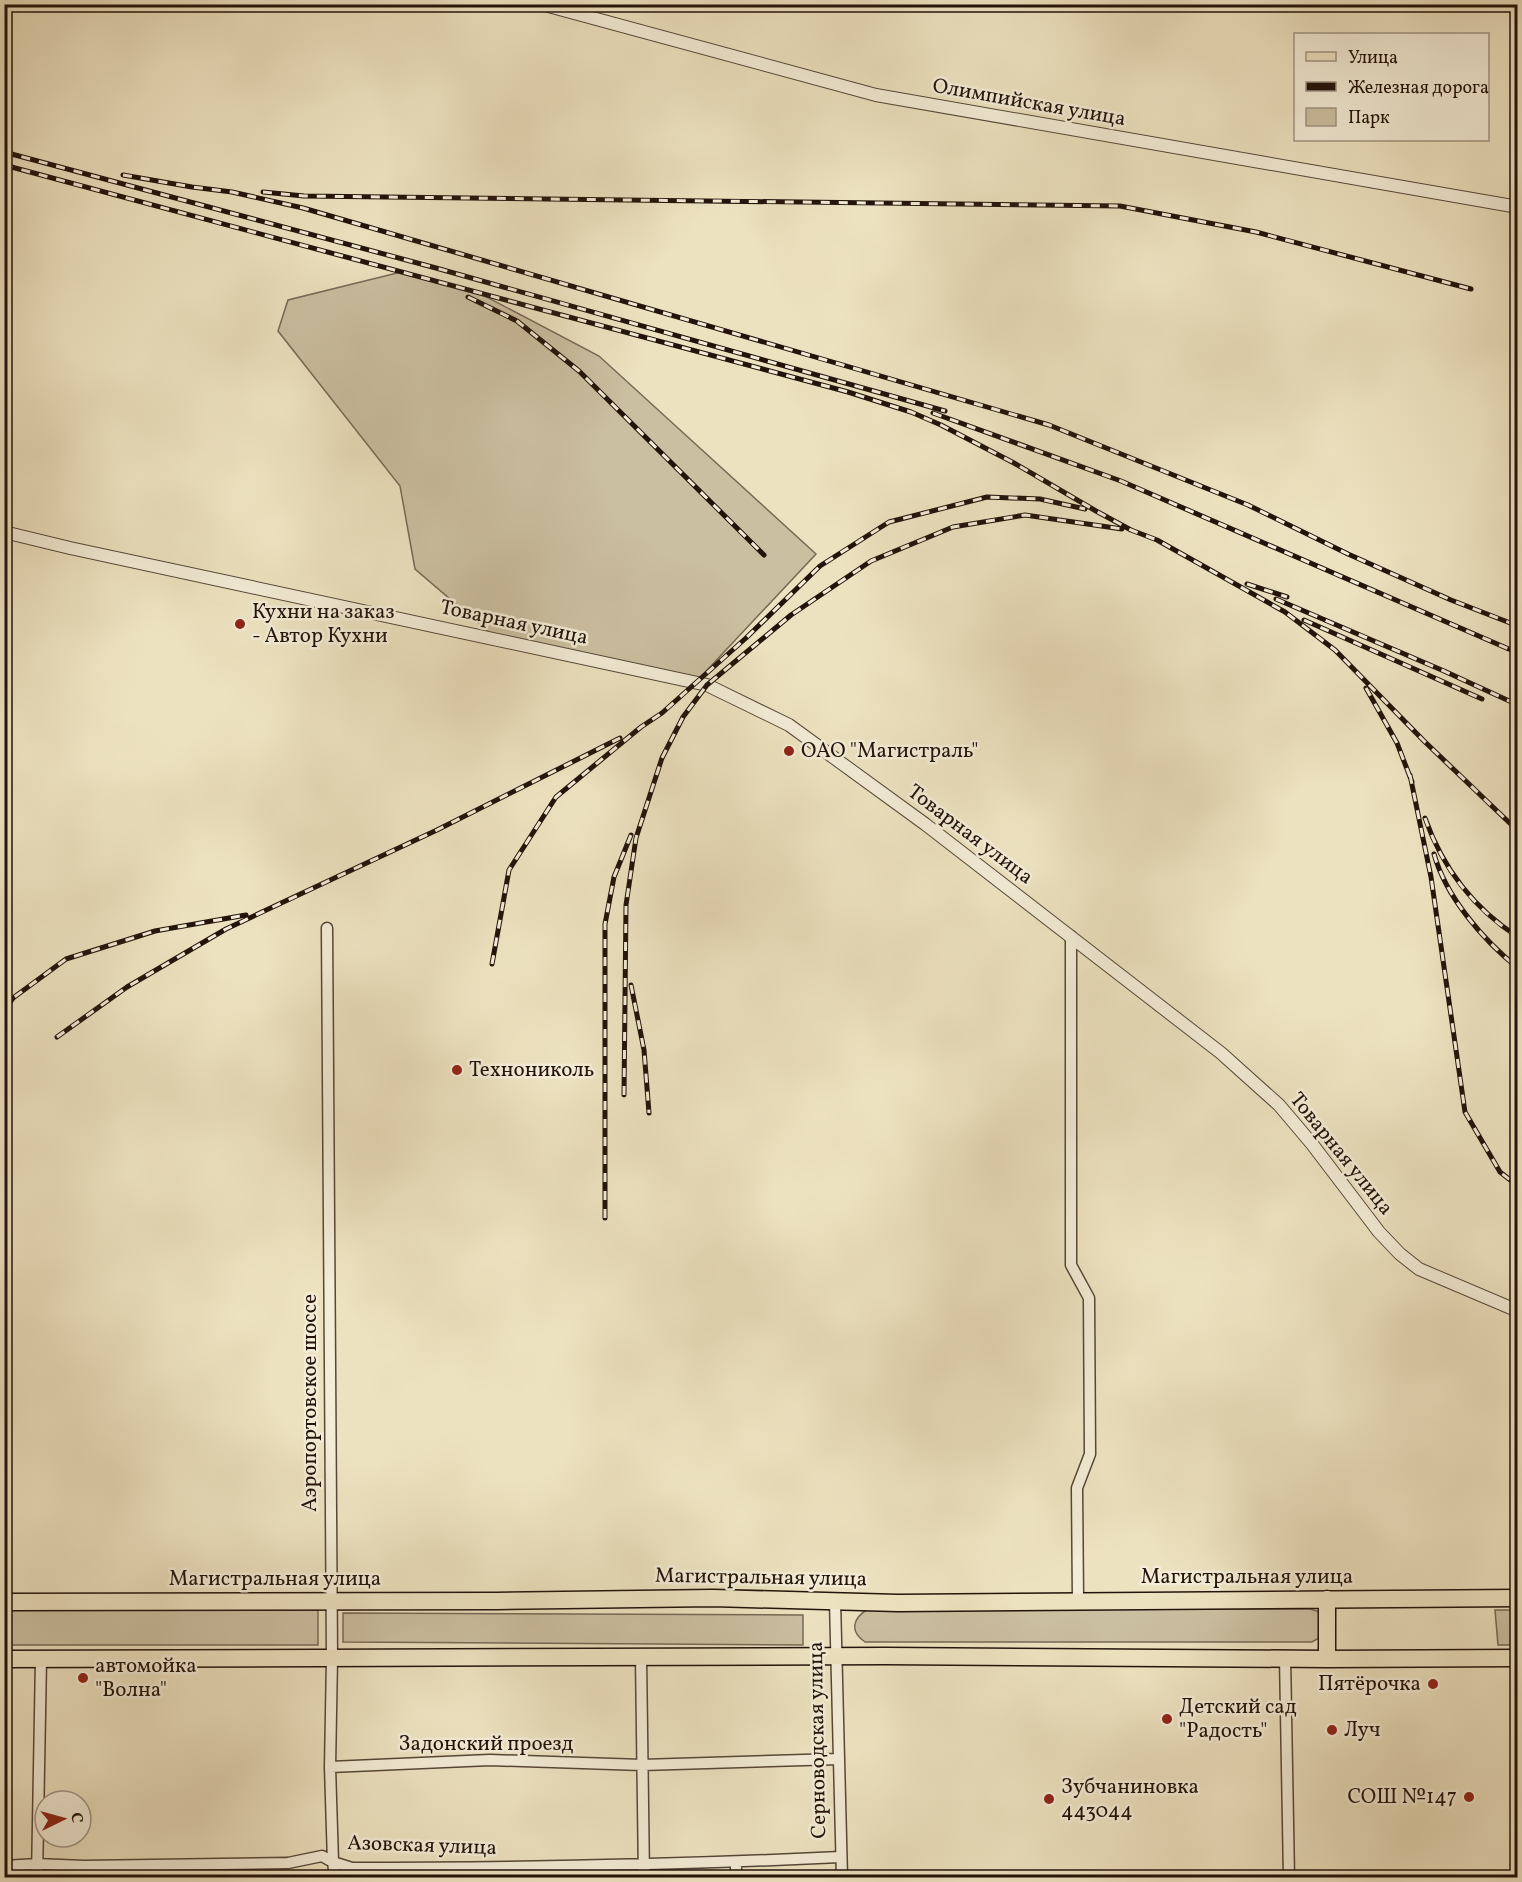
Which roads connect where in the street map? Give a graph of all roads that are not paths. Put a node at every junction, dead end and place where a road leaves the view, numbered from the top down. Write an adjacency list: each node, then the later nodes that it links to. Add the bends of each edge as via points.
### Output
1 (541, 4): 2 (street, Олимпийская улица, via 876,95)
2 (1518, 207)
3 (4, 532): 5 (street, Товарная улица, via 707,685 789,725)
4 (327, 928): 10 (street, Аэропортовское шоссе)
5 (1071, 936): 6 (street, Товарная улица, via 1221,1053 1278,1105 1378,1232 1400,1254 1419,1269); 9 (street, via 1071,1265 1089,1298 1090,1454 1077,1488)
6 (1518, 1311)
7 (1518, 1598): 8 (main road, Магистральная улица)
8 (1327, 1599): 9 (main road, Магистральная улица); 20 (main road)
9 (1078, 1600): 11 (main road, Магистральная улица)
10 (331, 1601): 11 (main road, Магистральная улица); 12 (main road, Магистральная улица); 16 (street, Аэропортовское шоссе)
11 (836, 1601): 13 (street, Серноводская улица)
12 (4, 1602)
13 (836, 1656): 14 (main road); 15 (main road); 21 (street, Серноводская улица)
14 (641, 1657): 16 (main road); 22 (street)
15 (1285, 1657): 20 (main road); 36 (street)
16 (332, 1658): 19 (main road); 23 (street, Аэропортовское шоссе)
17 (1518, 1658): 20 (main road)
18 (4, 1659): 19 (main road)
19 (41, 1659): 27 (street)
20 (1327, 1659)
21 (838, 1759): 22 (street, Задонский проезд); 24 (street, Серноводская улица)
22 (642, 1766): 23 (street, Задонский проезд, via 490,1760); 28 (street)
23 (330, 1767): 25 (street, Аэропортовское шоссе)
24 (840, 1857): 26 (street, Азовская улица); 35 (street, Серноводская улица)
25 (333, 1862): 27 (street, Азовская улица, via 322,1856 288,1863); 30 (street, Азовская улица, via 352,1868); 32 (street, Аэропортовское шоссе)
26 (735, 1862): 28 (street, Азовская улица); 34 (street)
27 (37, 1864): 29 (street, Азовская улица); 31 (street)
28 (644, 1864): 30 (street, Азовская улица); 33 (street)
29 (4, 1866)
30 (519, 1873)
31 (37, 1878)
32 (335, 1878)
33 (644, 1878)
34 (736, 1878)
35 (842, 1878)
36 (1289, 1878)

